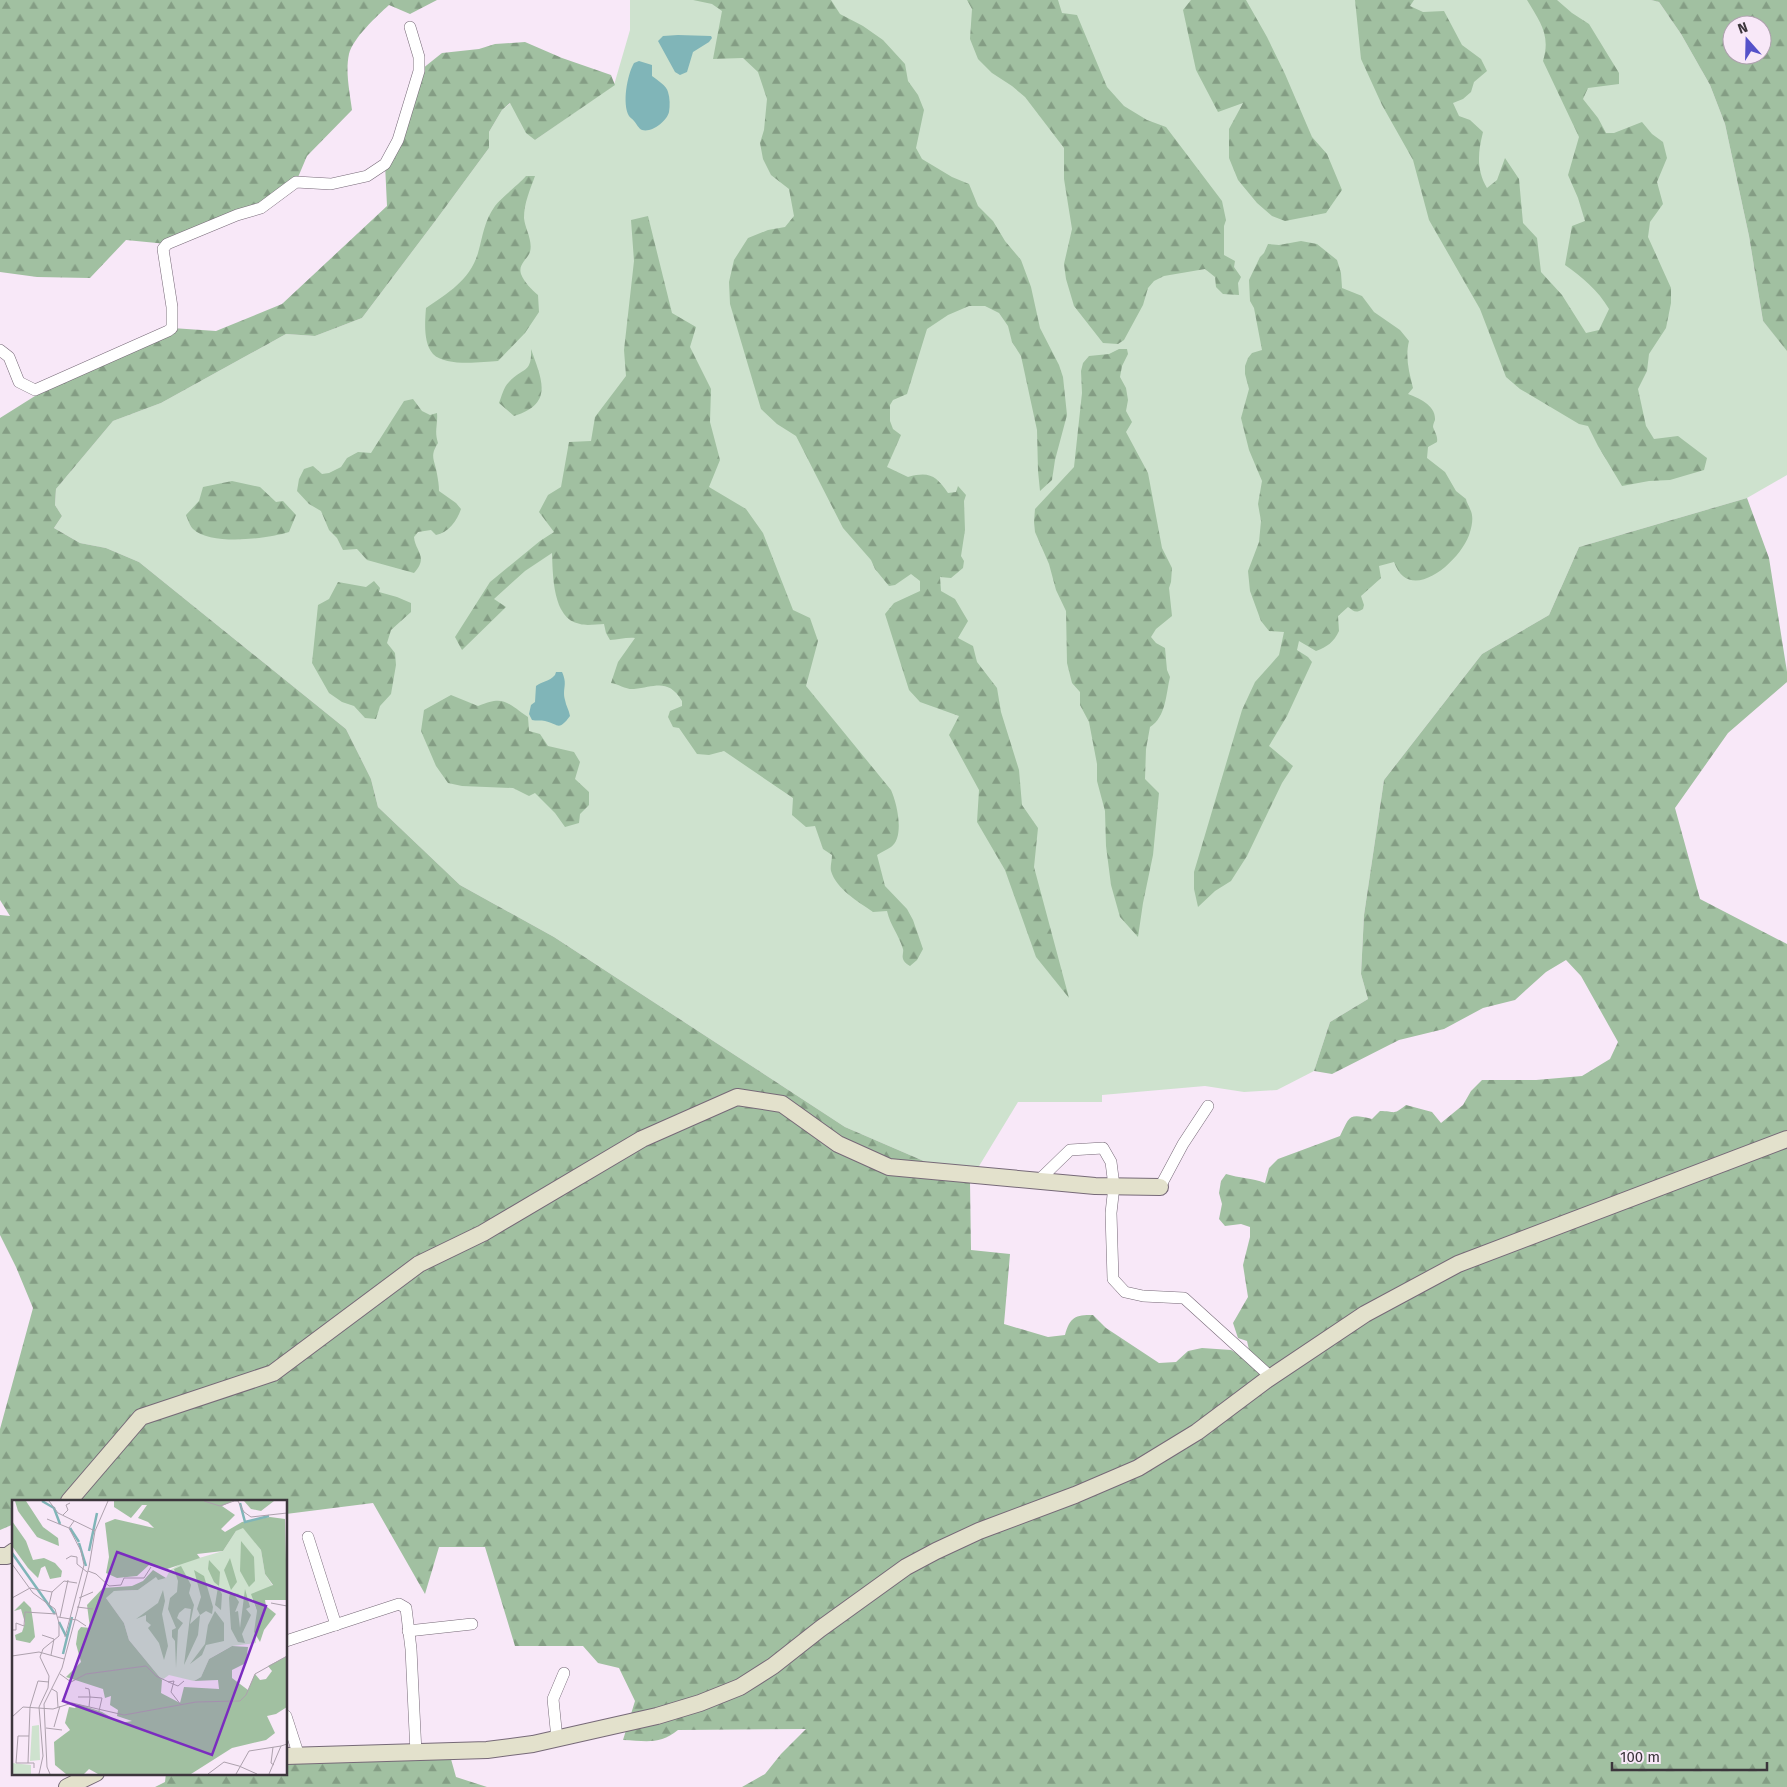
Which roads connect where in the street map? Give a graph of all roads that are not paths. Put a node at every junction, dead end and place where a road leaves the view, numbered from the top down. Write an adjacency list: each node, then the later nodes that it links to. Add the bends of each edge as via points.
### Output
1 (410, 27): 2 (street, via 419,56 419,71 398,140 385,164 367,176 331,184 296,182 261,208 167,244 163,249 172,307 172,328 168,331 35,390 19,382 9,357)
2 (0, 350)
3 (1208, 1106): 7 (street)
4 (1787, 1139): 8 (street, via 1458,1264 1365,1314)
5 (1038, 1181): 6 (street); 6 (street, via 1070,1150 1103,1148 1112,1162); 9 (street, via 889,1168 838,1144 782,1104 737,1097 642,1139 483,1234 418,1264 274,1373 141,1417)
6 (1114, 1186): 7 (street); 8 (street, via 1113,1279 1125,1292 1184,1298)
7 (1160, 1187)
8 (1271, 1377): 19 (street, via 1197,1432 1138,1468 978,1532 906,1567 740,1687 657,1716)
9 (70, 1500)
10 (308, 1537): 14 (street)
11 (12, 1553): 12 (street)
12 (0, 1556)
13 (472, 1624): 15 (street)
14 (336, 1625): 15 (street, via 398,1604 406,1608); 16 (street)
15 (408, 1630): 20 (street)
16 (288, 1640)
17 (564, 1673): 19 (street, via 553,1699)
18 (288, 1729): 21 (street)
19 (557, 1739): 20 (street, via 488,1750)
20 (416, 1753): 21 (street)
21 (292, 1756)
22 (94, 1774): 23 (street)
23 (67, 1787)

